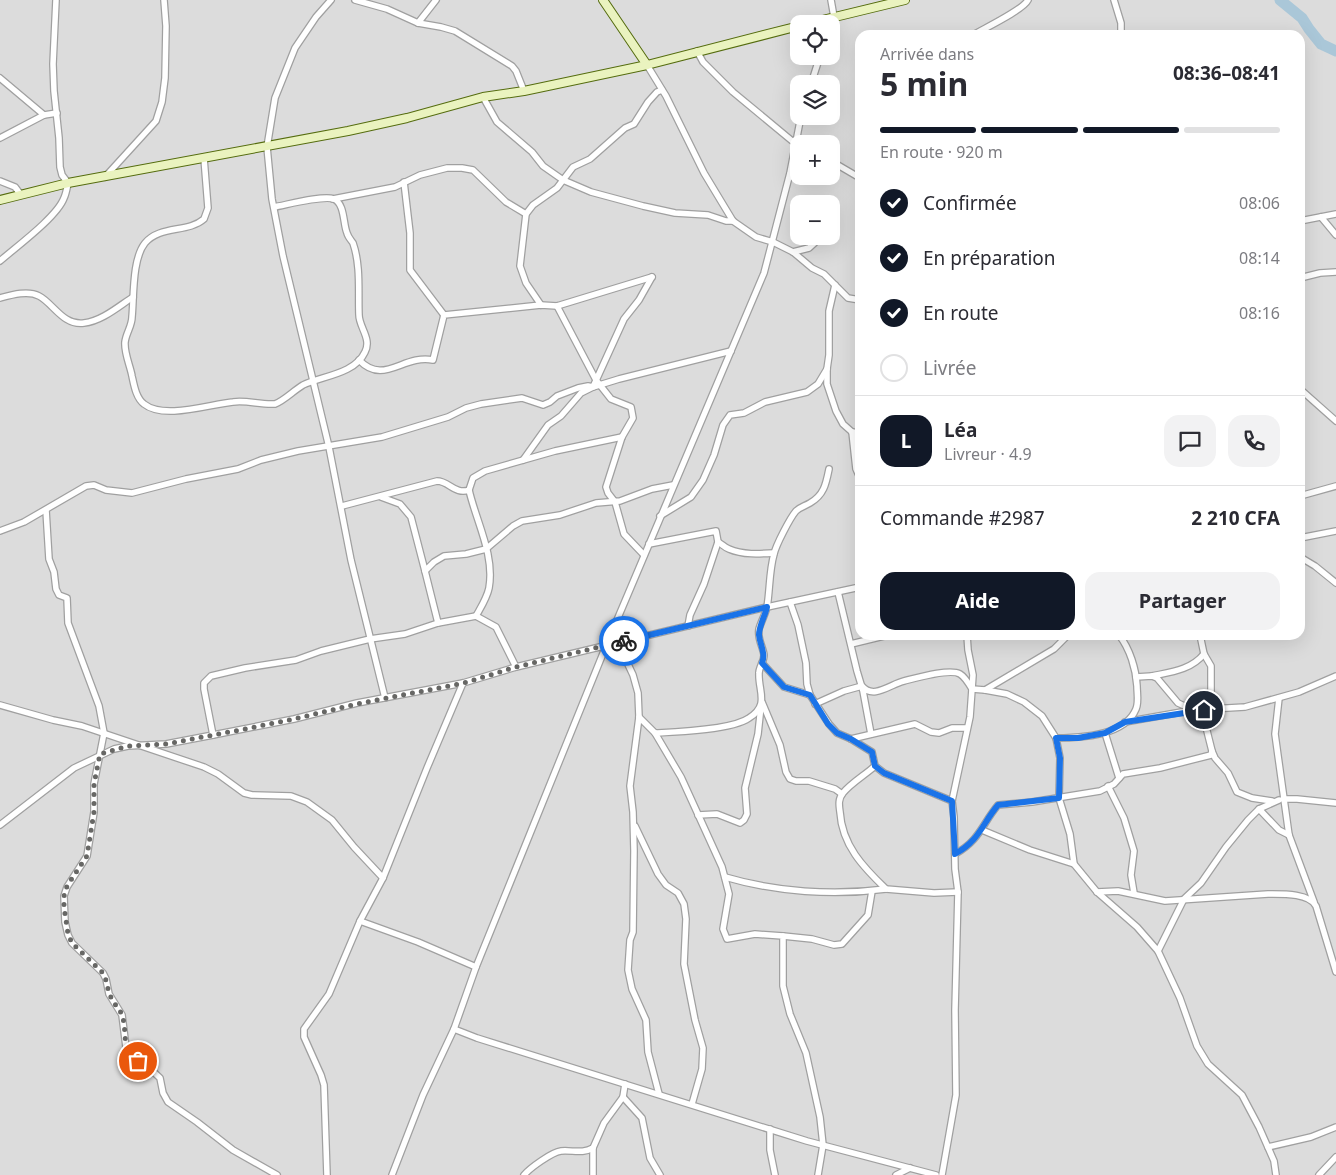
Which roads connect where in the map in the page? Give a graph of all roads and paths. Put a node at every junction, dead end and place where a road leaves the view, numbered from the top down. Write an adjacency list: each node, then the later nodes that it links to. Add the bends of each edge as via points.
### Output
1 (56, 0): 23 (street, via 52,64)
2 (164, 0): 32 (street, via 164,78 156,121)
3 (331, 0): 27 (street, via 295,48 275,98)
4 (355, 0): 13 (street, via 387,9)
5 (436, 0): 13 (street)
6 (603, 0): 18 (street)
7 (831, 0): 11 (street)
8 (905, 0): 12 (street)
9 (1028, 0): 15 (street, via 1019,9)
10 (1114, 0): 16 (street)
11 (832, 15)
12 (840, 18)
13 (418, 23): 21 (street, via 441,26 460,34 512,66)
14 (790, 28): 17 (street)
15 (981, 30)
16 (1121, 30)
17 (697, 51): 18 (street); 26 (street, via 703,62 733,92)
18 (647, 65): 20 (street); 21 (street)
19 (0, 78): 24 (street)
20 (662, 90): 33 (street, via 648,102 634,124 590,159 573,168); 45 (street, via 704,173)
21 (524, 91): 22 (street)
22 (483, 97): 27 (street, via 407,118); 33 (street, via 497,122 532,152 543,166)
23 (57, 113): 24 (street); 36 (street, via 60,167)
24 (44, 115): 25 (street)
25 (0, 138)
26 (790, 139)
27 (267, 147): 28 (street); 40 (street)
28 (204, 158): 32 (street); 54 (street, via 208,208 204,219 195,225 153,236 144,244 139,254)
29 (840, 166): 31 (street)
30 (790, 173): 47 (street)
31 (855, 175)
32 (105, 177): 36 (street)
33 (563, 180): 41 (street); 45 (street, via 643,206)
34 (0, 182): 37 (street, via 15,186)
35 (404, 182): 38 (street, via 395,187); 41 (street, via 447,168 473,170 506,202); 59 (street, via 410,233 410,270)
36 (68, 183): 37 (street); 50 (street, via 65,198 57,210)
37 (21, 195): 39 (street)
38 (333, 199): 40 (street, via 314,199); 61 (street, via 340,204 346,232 355,252 359,316 367,342 365,353)
39 (0, 200)
40 (274, 207): 63 (street)
41 (526, 214): 57 (street, via 520,266 526,283)
42 (1336, 214): 43 (street)
43 (1321, 217): 44 (street); 46 (street)
44 (1305, 220)
45 (733, 221): 47 (street, via 756,237)
46 (1336, 235)
47 (773, 242): 49 (street); 60 (street, via 764,273)
48 (812, 245): 49 (street)
49 (793, 252): 53 (street)
50 (0, 261)
51 (1336, 272): 52 (street)
52 (1305, 277)
53 (835, 285): 56 (street, via 848,298); 62 (street, via 829,311)
54 (133, 297): 55 (street, via 97,319 83,323 64,317 39,296 23,294); 63 (street, via 126,353 138,397 151,408 191,410 242,401 274,404)
55 (0, 298)
56 (855, 299)
57 (541, 305): 58 (street); 59 (street)
58 (557, 306): 64 (street); 64 (street, via 652,277 624,319)
59 (444, 315): 61 (street, via 433,360 416,359 378,371 366,368)
60 (731, 351): 64 (street); 75 (street)
61 (359, 360): 63 (street, via 341,372)
62 (826, 369): 68 (street, via 827,384 836,411); 83 (street, via 818,384 807,392 765,402 730,416 722,425 703,480 691,497)
63 (313, 381): 71 (street)
64 (598, 382): 65 (street); 70 (street, via 611,399 631,407 633,418)
65 (593, 387): 71 (street, via 578,388 543,405 522,398 481,404 403,432); 72 (street, via 581,392 548,425)
66 (1305, 393): 67 (street)
67 (1336, 421)
68 (852, 432): 69 (street); 73 (street)
69 (855, 432)
70 (622, 437): 72 (street); 80 (street, via 606,487)
71 (329, 447): 81 (street); 82 (street, via 261,460 238,469 132,493 86,486)
72 (523, 460): 77 (street, via 485,471 473,478)
73 (855, 460)
74 (829, 468): 90 (street, via 824,490 790,517)
75 (673, 485): 80 (street); 83 (street)
76 (1336, 486): 78 (street)
77 (469, 490): 79 (street, via 456,490 442,481); 89 (street)
78 (1305, 495)
79 (381, 497): 81 (street); 93 (street, via 400,504 410,517)
80 (615, 502): 89 (street, via 596,502 560,515 522,521); 91 (street, via 624,534)
81 (342, 506): 102 (street)
82 (46, 510): 85 (street); 132 (street, via 49,559 56,588 58,595 67,598 68,623 99,706)
83 (660, 516): 88 (street)
84 (1336, 531): 86 (street)
85 (0, 532)
86 (1305, 537)
87 (718, 542): 88 (street, via 716,531); 90 (street, via 726,549 747,554); 101 (street)
88 (649, 544): 91 (street)
89 (486, 549): 93 (street, via 444,556); 99 (street, via 489,588)
90 (774, 553): 98 (street)
91 (644, 556): 110 (street)
92 (1305, 559): 94 (street)
93 (424, 571): 100 (street)
94 (1336, 583)
95 (855, 588): 96 (street)
96 (838, 592): 97 (street); 109 (street)
97 (790, 602): 98 (street); 121 (street, via 798,625)
98 (767, 607): 101 (street); 112 (street, via 759,629 764,654)
99 (476, 616): 100 (street); 113 (street, via 496,627)
100 (438, 623): 102 (street, via 405,634)
101 (688, 626): 108 (street)
102 (370, 639): 122 (street); 136 (street, via 296,660 211,676 204,683 204,689)
103 (867, 640): 109 (street)
104 (967, 640): 119 (street)
105 (1063, 640): 120 (street, via 1054,649)
106 (1122, 640): 116 (street)
107 (1201, 640): 111 (street)
108 (618, 643): 110 (street); 129 (street, via 633,675)
109 (851, 644): 118 (street)
110 (606, 646): 113 (street); 170 (street)
111 (1204, 654): 114 (street, via 1188,668); 127 (street, via 1211,666)
112 (762, 663): 121 (street, via 784,687); 124 (street, via 758,673)
113 (516, 667): 117 (street)
114 (1152, 676): 116 (street); 128 (street, via 1178,703)
115 (1336, 676): 123 (street)
116 (1136, 677): 130 (street, via 1138,703)
117 (464, 683): 122 (street); 159 (street)
118 (862, 686): 119 (street, via 876,692 903,681 951,672 962,675); 125 (street, via 844,690); 135 (street)
119 (972, 689): 120 (street); 131 (street)
120 (986, 690): 137 (street, via 1007,694 1024,702 1042,716)
121 (810, 695): 125 (street)
122 (386, 698): 136 (street)
123 (1279, 698): 127 (street, via 1245,707); 147 (street, via 1275,734)
124 (762, 701): 133 (street, via 749,719 727,726); 145 (street, via 790,779 809,781); 151 (street, via 745,788 747,814 744,820 740,822 717,814)
125 (816, 704): 138 (street, via 828,724 837,733)
126 (0, 705): 132 (street)
127 (1214, 709): 128 (street)
128 (1193, 710): 130 (street); 140 (street, via 1205,723)
129 (639, 717): 133 (street); 152 (street, via 630,786)
130 (1125, 722): 134 (street)
131 (967, 728): 135 (street, via 952,728 938,733 915,724); 148 (street)
132 (104, 733): 139 (street); 141 (street)
133 (655, 733): 151 (street, via 681,777)
134 (1105, 733): 137 (street); 143 (street)
135 (871, 734): 138 (street)
136 (213, 735): 139 (street)
137 (1056, 738): 146 (street, via 1060,758)
138 (851, 739): 142 (street, via 872,752)
139 (140, 746): 141 (street); 159 (street, via 218,774 244,793 291,796 307,802 332,820)
140 (1212, 751): 143 (street, via 1209,756 1123,774); 147 (street, via 1237,792 1269,802)
141 (100, 754): 153 (street, via 74,768); 185 (street, via 87,856 64,896 68,934 72,943 103,973 109,994 122,1015 126,1047 134,1058 160,1078 168,1102 233,1150)
142 (875, 766): 145 (street); 148 (street)
143 (1119, 778): 144 (street)
144 (1108, 786): 146 (street, via 1100,791); 164 (street, via 1124,818 1134,851 1131,875)
145 (842, 794): 160 (street, via 839,802 842,831 854,853)
146 (1059, 798): 154 (street, via 998,805); 157 (street, via 1070,834)
147 (1282, 800): 149 (street, via 1298,798); 150 (street); 155 (street)
148 (952, 801): 156 (street)
149 (1336, 803)
150 (1259, 809): 155 (street, via 1279,830); 165 (street, via 1226,847 1201,883)
151 (698, 815): 158 (street)
152 (633, 823): 174 (street, via 633,932 628,970 632,989 646,1020 648,1052); 176 (street, via 658,874 678,893 684,904 684,964 703,1048 702,1068)
153 (0, 825)
154 (982, 830): 156 (street); 157 (street)
155 (1289, 835): 166 (street)
156 (955, 854): 162 (street)
157 (1074, 864): 163 (street)
158 (725, 877): 161 (street, via 749,884 817,892); 168 (street, via 729,894 724,929 727,939 755,934)
159 (383, 878): 167 (street)
160 (886, 889): 161 (street); 162 (street)
161 (872, 891): 168 (street, via 868,915 842,944)
162 (958, 892): 194 (street, via 956,1095)
163 (1097, 892): 164 (street); 169 (street, via 1136,926)
164 (1134, 893): 165 (street, via 1165,901)
165 (1184, 899): 166 (street, via 1285,894); 169 (street)
166 (1314, 902): 171 (street)
167 (360, 921): 170 (street); 186 (street, via 329,994 309,1020 304,1033 324,1085)
168 (783, 936): 179 (street, via 783,986 806,1053)
169 (1158, 951): 180 (street, via 1177,990 1197,1046 1208,1064 1242,1095)
170 (476, 967): 172 (street)
171 (1336, 972)
172 (454, 1029): 173 (street); 184 (street)
173 (625, 1084): 174 (street); 175 (street)
174 (658, 1094): 176 (street)
175 (623, 1097): 181 (street, via 604,1123); 189 (street, via 642,1118 650,1158)
176 (692, 1104): 178 (street)
177 (1336, 1127): 180 (street, via 1311,1137)
178 (770, 1129): 179 (street); 190 (street)
179 (823, 1145): 183 (street); 191 (street)
180 (1268, 1147): 195 (street)
181 (593, 1148): 187 (street, via 585,1152 558,1151); 188 (street)
182 (1336, 1157): 196 (street)
183 (910, 1168): 192 (street); 193 (street)
184 (391, 1174)
185 (277, 1175)
186 (327, 1175)
187 (524, 1175)
188 (593, 1175)
189 (660, 1175)
190 (775, 1175)
191 (818, 1175)
192 (896, 1175)
193 (936, 1175)
194 (942, 1175)
195 (1276, 1175)
196 (1319, 1175)

